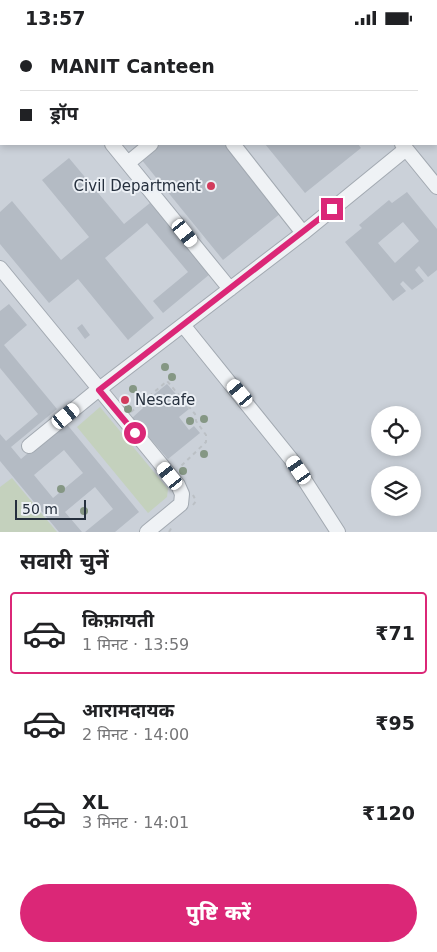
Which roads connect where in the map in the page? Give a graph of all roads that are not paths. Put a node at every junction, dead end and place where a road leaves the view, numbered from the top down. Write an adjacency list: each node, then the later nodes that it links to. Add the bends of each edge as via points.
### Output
1 (113, 145): 5 (street)
2 (150, 145): 5 (street)
3 (234, 145): 7 (street)
4 (404, 147): 6 (street); 7 (street)
5 (128, 163): 9 (street)
6 (437, 187)
7 (303, 233): 9 (street)
8 (0, 269): 11 (street)
9 (230, 289): 10 (street)
10 (183, 325): 11 (street); 14 (street, via 291,459)
11 (99, 390): 12 (street); 13 (street, via 182,494 181,504)
12 (29, 446)
13 (148, 532)
14 (338, 532)

